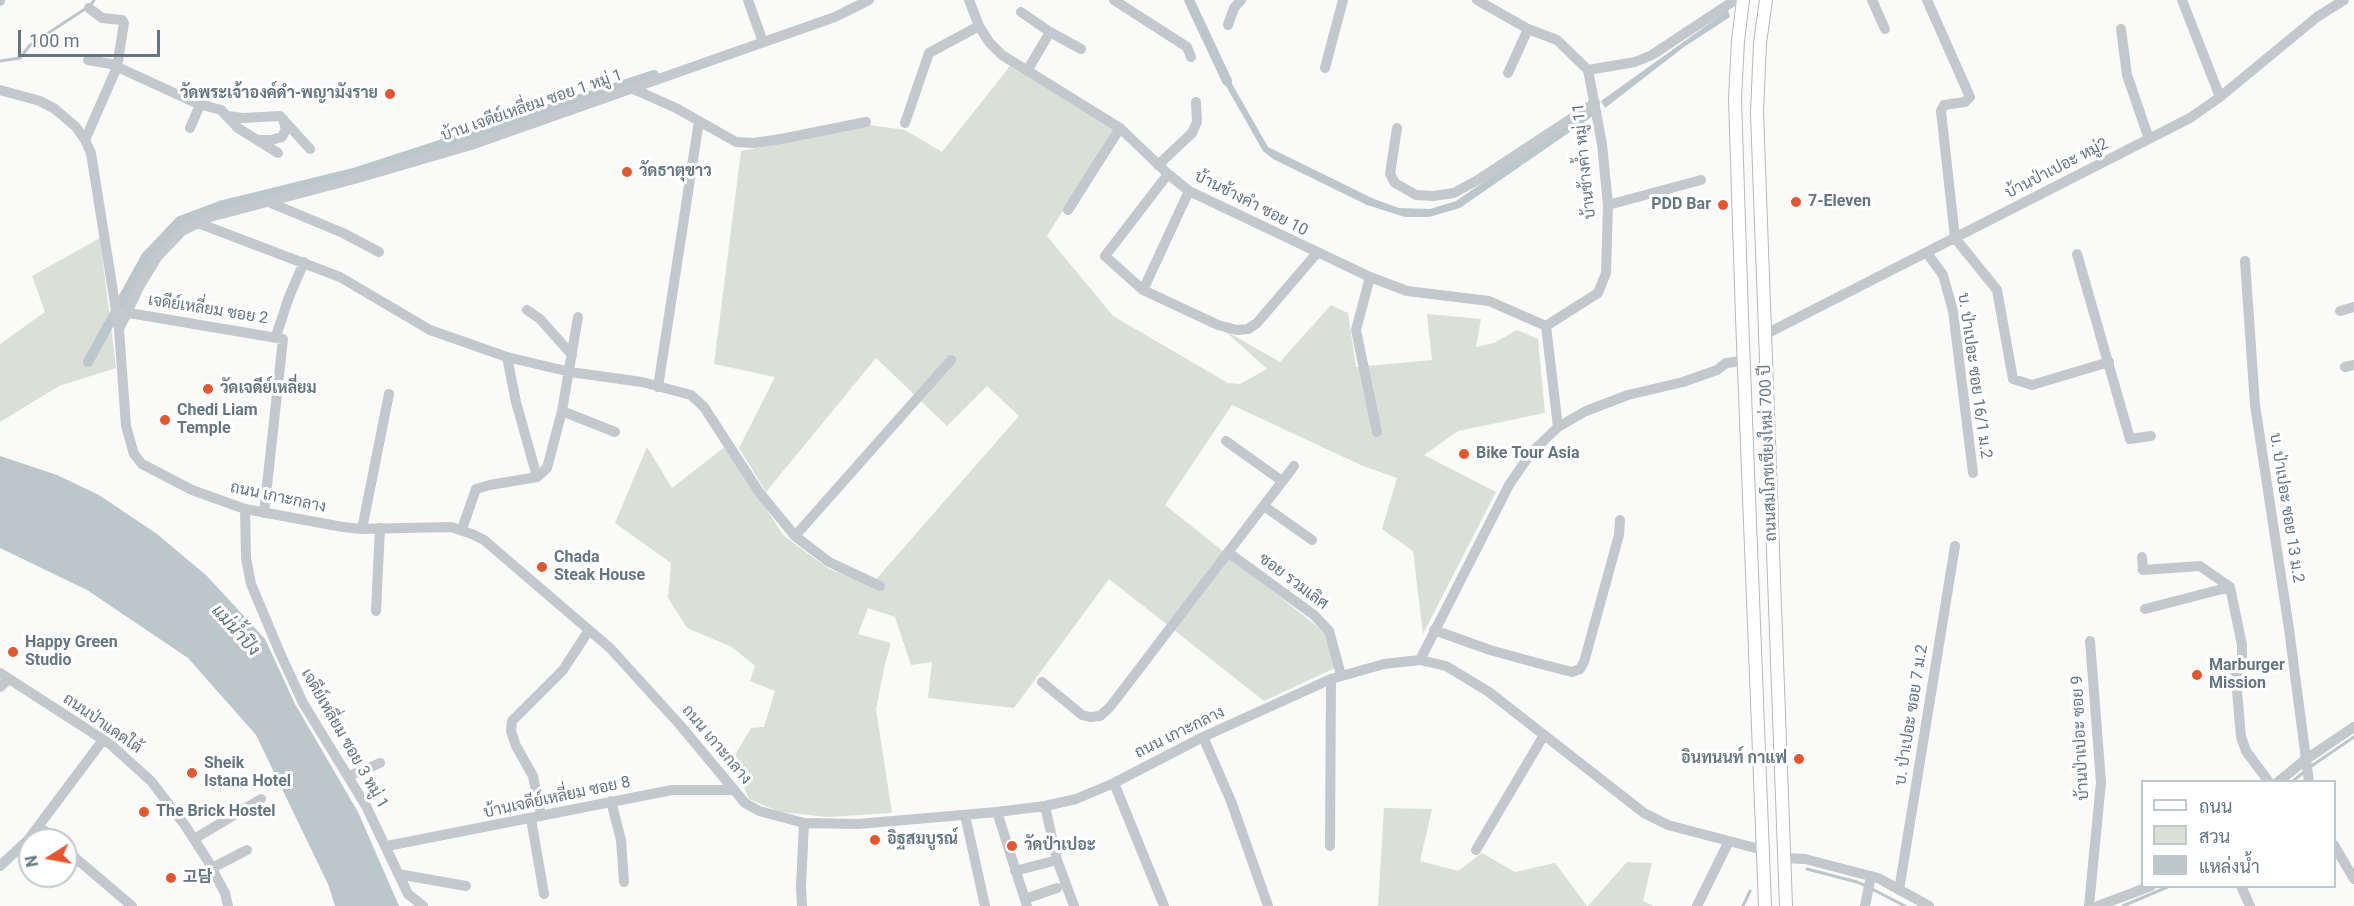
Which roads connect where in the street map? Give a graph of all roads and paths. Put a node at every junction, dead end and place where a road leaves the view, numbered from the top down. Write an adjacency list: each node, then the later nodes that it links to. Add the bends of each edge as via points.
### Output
1 (748, 0): 23 (street)
2 (869, 0): 23 (street, บ้าน เจดีย์เหลี่ยม ซอย 1 หมู่ 1, via 835,17)
3 (969, 0): 18 (street, บ้านช้างคำ ซอย 10)
4 (1114, 0): 25 (street, via 1187,47)
5 (1241, 0): 17 (street)
6 (1343, 0): 28 (street)
7 (1477, 0): 21 (street)
8 (1735, 0): 29 (street, via 1652,55)
9 (1743, 0): 80 (main road, ถนนสมโภชเชียงใหม่ 700 ปี, via 1736,99)
10 (1766, 0): 75 (main road, ถนนสมโภชเชียงใหม่ 700 ปี, via 1757,113)
11 (1872, 0): 19 (street)
12 (1927, 0): 59 (street, via 1970,97 1965,102 1944,105 1941,111)
13 (2182, 0): 34 (street)
14 (2344, 0): 34 (street, บ้านป่าเปอะ หมู่2, via 2317,17)
15 (89, 8): 27 (street, via 102,18 124,22)
16 (1021, 12): 22 (street)
17 (1228, 24)
18 (979, 26): 30 (street, บ้านช้างคำ ซอย 10, via 1002,55); 42 (street, via 929,53)
19 (1885, 29)
20 (2121, 29): 46 (street, via 2127,75)
21 (1528, 30): 29 (street, via 1557,40); 31 (street)
22 (1050, 32): 24 (street); 30 (street)
23 (762, 38): 32 (street, บ้าน เจดีย์เหลี่ยม ซอย 1 หมู่ 1)
24 (1081, 49)
25 (1191, 57)
26 (88, 60): 27 (street)
27 (117, 67): 37 (street); 47 (street)
28 (1325, 68)
29 (1588, 70): 36 (street, บ้านช้างค้ำ หมู่ 11)
30 (1027, 71): 44 (street, บ้านช้างคำ ซอย 10)
31 (1508, 73)
32 (632, 88): 40 (street); 55 (street, บ้าน เจดีย์เหลี่ยม ซอย 1 หมู่ 1, via 471,145)
33 (0, 90): 47 (street, ถนน เกาะกลาง, via 55,109)
34 (2220, 97): 46 (street, บ้านป่าเปอะ หมู่2)
35 (1196, 102): 51 (street, via 1197,122 1192,133)
36 (1595, 102): 45 (street, via 1481,178 1454,193 1433,196 1416,195 1395,183 1390,174); 56 (street, บ้านช้างค้ำ หมู่ 11)
37 (200, 105): 38 (street, via 221,110); 43 (street)
38 (228, 116): 39 (street); 48 (street)
39 (283, 118): 48 (street, via 286,129 282,137); 49 (street)
40 (699, 121): 41 (street, via 736,142 754,143); 83 (street)
41 (867, 122)
42 (905, 123)
43 (190, 128)
44 (1120, 128): 51 (street, บ้านช้างคำ ซอย 10); 57 (street)
45 (1397, 128)
46 (2150, 139): 59 (street, บ้านป่าเปอะ หมู่2)
47 (86, 140): 74 (street, ถนน เกาะกลาง, via 97,183)
48 (256, 140): 50 (street)
49 (310, 149)
50 (278, 153)
51 (1158, 165): 52 (street, บ้านช้างคำ ซอย 10)
52 (1168, 174): 54 (street, บ้านช้างคำ ซอย 10); 67 (street, via 1105,256)
53 (1701, 180): 56 (street)
54 (1189, 191): 61 (street, บ้านช้างคำ ซอย 10); 67 (street)
55 (266, 201): 58 (street, บ้าน เจดีย์เหลี่ยม ซอย 1 หมู่ 1); 60 (street)
56 (1608, 205): 73 (street, บ้านช้างค้ำ หมู่ 11, via 1606,273 1598,293)
57 (1068, 210)
58 (198, 223): 65 (street); 71 (street, บ้าน เจดีย์เหลี่ยม ซอย 1 หมู่ 1, via 182,231 158,256)
59 (1955, 238): 62 (street, บ้านป่าเปอะ หมู่2); 81 (street, via 1997,290 2013,379 2032,385)
60 (379, 252)
61 (1317, 253): 66 (street, บ้านช้างคำ ซอย 10); 67 (street, via 1248,329 1218,326)
62 (1927, 253): 75 (street, บ้านป่าเปอะ หมู่2); 92 (street, บ. ป่าเปอะ ซอย 16/1 ม.2, via 1943,275 1953,311)
63 (2077, 254): 81 (street)
64 (2245, 261): 126 (street, บ. ป่าเปอะ ซอย 13 ม.2, via 2255,405)
65 (304, 262): 76 (street, via 289,297); 78 (street, via 340,277 430,330)
66 (1370, 277): 73 (street, บ้านช้างคำ ซอย 10, via 1407,291 1489,301); 88 (street, via 1356,330)
67 (1143, 290)
68 (2354, 307): 70 (street)
69 (527, 310): 77 (street)
70 (2340, 310)
71 (129, 313): 74 (street, บ้าน เจดีย์เหลี่ยม ซอย 1 หมู่ 1); 76 (street, เจดีย์เหลี่ยม ซอย 2)
72 (578, 317): 77 (street)
73 (1546, 326): 86 (street)
74 (119, 329): 96 (street, ถนน เกาะกลาง, via 126,426 134,454 154,472)
75 (1764, 335): 151 (main road, ถนนสมโภชเชียงใหม่ 700 ปี)
76 (280, 337): 97 (street)
77 (572, 355): 82 (street)
78 (507, 357): 82 (street); 93 (street)
79 (951, 360): 102 (street)
80 (1743, 360): 86 (street, via 1726,363 1683,382 1628,395); 150 (main road, ถนนสมโภชเชียงใหม่ 700 ปี)
81 (2109, 362): 89 (street, via 2130,439)
82 (570, 372): 83 (street); 85 (street)
83 (658, 387): 102 (street, via 691,395 704,407 759,492)
84 (388, 394): 100 (street)
85 (562, 411): 87 (street); 93 (street, via 547,468)
86 (1558, 427): 112 (street, via 1531,453 1509,485)
87 (615, 432)
88 (1377, 432)
89 (2151, 436)
90 (1226, 441): 94 (street)
91 (1293, 466): 94 (street)
92 (1972, 474)
93 (537, 477): 101 (street, via 476,489)
94 (1282, 481): 95 (street)
95 (1264, 506): 103 (street); 105 (street)
96 (245, 509): 97 (street, ถนน เกาะกลาง); 128 (street, เจดีย์เหลี่ยม ซอย 3 หมู่ 1, via 251,585 303,703)
97 (264, 513): 100 (street, ถนน เกาะกลาง)
98 (1620, 520): 112 (street, via 1580,669 1572,672)
99 (380, 528): 100 (street, ถนน เกาะกลาง); 101 (street, ถนน เกาะกลาง); 110 (street)
100 (362, 529)
101 (462, 529): 111 (street, ถนน เกาะกลาง, via 484,540)
102 (795, 536): 107 (street, via 828,562)
103 (1312, 540)
104 (1955, 546): 165 (street, บ. ป่าเปอะ ซอย 7 ม.2)
105 (1229, 553): 118 (street, ซอย รวมเลิศ, via 1314,615 1329,631); 119 (street, via 1100,716 1082,715)
106 (2142, 557): 108 (street, via 2143,570 2200,566)
107 (880, 586)
108 (2230, 587): 109 (street); 116 (street, via 2242,645 2242,663)
109 (2145, 609)
110 (376, 611)
111 (589, 630): 127 (street, ถนน เกาะกลาง, via 631,669); 139 (street, via 563,670 512,721 516,746 533,777)
112 (1434, 630): 114 (street)
113 (2090, 641): 184 (street, บ้านป่าเปอะ ซอย 9, via 2101,782)
114 (1420, 660): 118 (street, ถนน เกาะกลาง, via 1384,664); 122 (street, ถนน เกาะกลาง, via 1446,666 1466,678)
115 (2215, 668): 116 (street, via 2228,666)
116 (2237, 672): 129 (street, via 2241,737 2246,751)
117 (5, 676): 120 (street); 124 (street, ถนนป่าแดดใต้)
118 (1336, 677): 123 (street, ถนน เกาะกลาง); 146 (street, ซอย รวมเลิศ)
119 (1042, 682)
120 (0, 687)
121 (2354, 727): 126 (street)
122 (1544, 735): 144 (street, ถนน เกาะกลาง, via 1644,813 1668,825); 149 (street)
123 (1203, 737): 131 (street, ถนน เกาะกลาง); 178 (street, via 1231,801)
124 (103, 740): 141 (street); 143 (street, ถนนป่าแดดใต้, via 151,781)
125 (380, 763): 128 (street)
126 (2307, 770): 130 (street)
127 (719, 772): 132 (street); 133 (street, ถนน เกาะกลาง)
128 (349, 776): 145 (street, เจดีย์เหลี่ยม ซอย 3 หมู่ 1)
129 (2268, 780)
130 (2283, 780)
131 (1114, 783): 136 (street, ถนน เกาะกลาง, via 1077,799); 177 (street)
132 (704, 790): 133 (street, บ้านเจดีย์เหลี่ยม ซอย 8); 135 (street, บ้านเจดีย์เหลี่ยม ซอย 8, via 672,790)
133 (734, 790): 140 (street, ถนน เกาะกลาง, via 759,812)
134 (261, 799): 143 (street)
135 (611, 801): 139 (street, บ้านเจดีย์เหลี่ยม ซอย 8); 160 (street, via 621,840)
136 (1045, 806): 137 (street, ถนน เกาะกลาง); 153 (street)
137 (997, 812): 138 (street, ถนน เกาะกลาง); 156 (street)
138 (965, 815): 140 (street, ถนน เกาะกลาง, via 858,824); 175 (street)
139 (536, 817): 145 (street, บ้านเจดีย์เหลี่ยม ซอย 8); 167 (street)
140 (804, 824): 174 (street)
141 (39, 826): 142 (street); 154 (street)
142 (41, 828)
143 (194, 839): 155 (street, ถนนป่าแดดใต้)
144 (1729, 841): 150 (street, ถนน เกาะกลาง); 179 (street)
145 (387, 846): 157 (street, เจดีย์เหลี่ยม ซอย 3 หมู่ 1)
146 (1330, 846)
147 (2336, 848): 159 (street)
148 (247, 850): 155 (street)
149 (1476, 850)
150 (1763, 850): 180 (main road, ถนนสมโภชเชียงใหม่ 700 ปี)
151 (1784, 858): 158 (street, via 1805,859); 181 (main road, ถนนสมโภชเชียงใหม่ 700 ปี)
152 (78, 860): 170 (street)
153 (1057, 860): 156 (street); 176 (street)
154 (0, 866)
155 (212, 868): 171 (street, ถนนป่าแดดใต้)
156 (1016, 871): 168 (street)
157 (398, 873): 161 (street); 166 (street, เจดีย์เหลี่ยม ซอย 3 หมู่ 1)
158 (1871, 876): 165 (street); 182 (street)
159 (2354, 879)
160 (624, 882)
161 (466, 886)
162 (1058, 888): 168 (street)
163 (2147, 888): 169 (street)
164 (2242, 888): 186 (street)
165 (1899, 890): 183 (street)
166 (408, 894): 172 (street); 173 (street, เจดีย์เหลี่ยม ซอย 3 หมู่ 1)
167 (544, 894)
168 (1026, 902)
169 (2115, 904): 185 (street)
170 (132, 906)
171 (228, 906)
172 (412, 906)
173 (423, 906)
174 (802, 906)
175 (985, 906)
176 (1074, 906)
177 (1164, 906)
178 (1268, 906)
179 (1697, 906)
180 (1765, 906)
181 (1786, 906)
182 (1865, 906)
183 (1929, 906)
184 (2089, 906)
185 (2098, 906)
186 (2250, 906)

